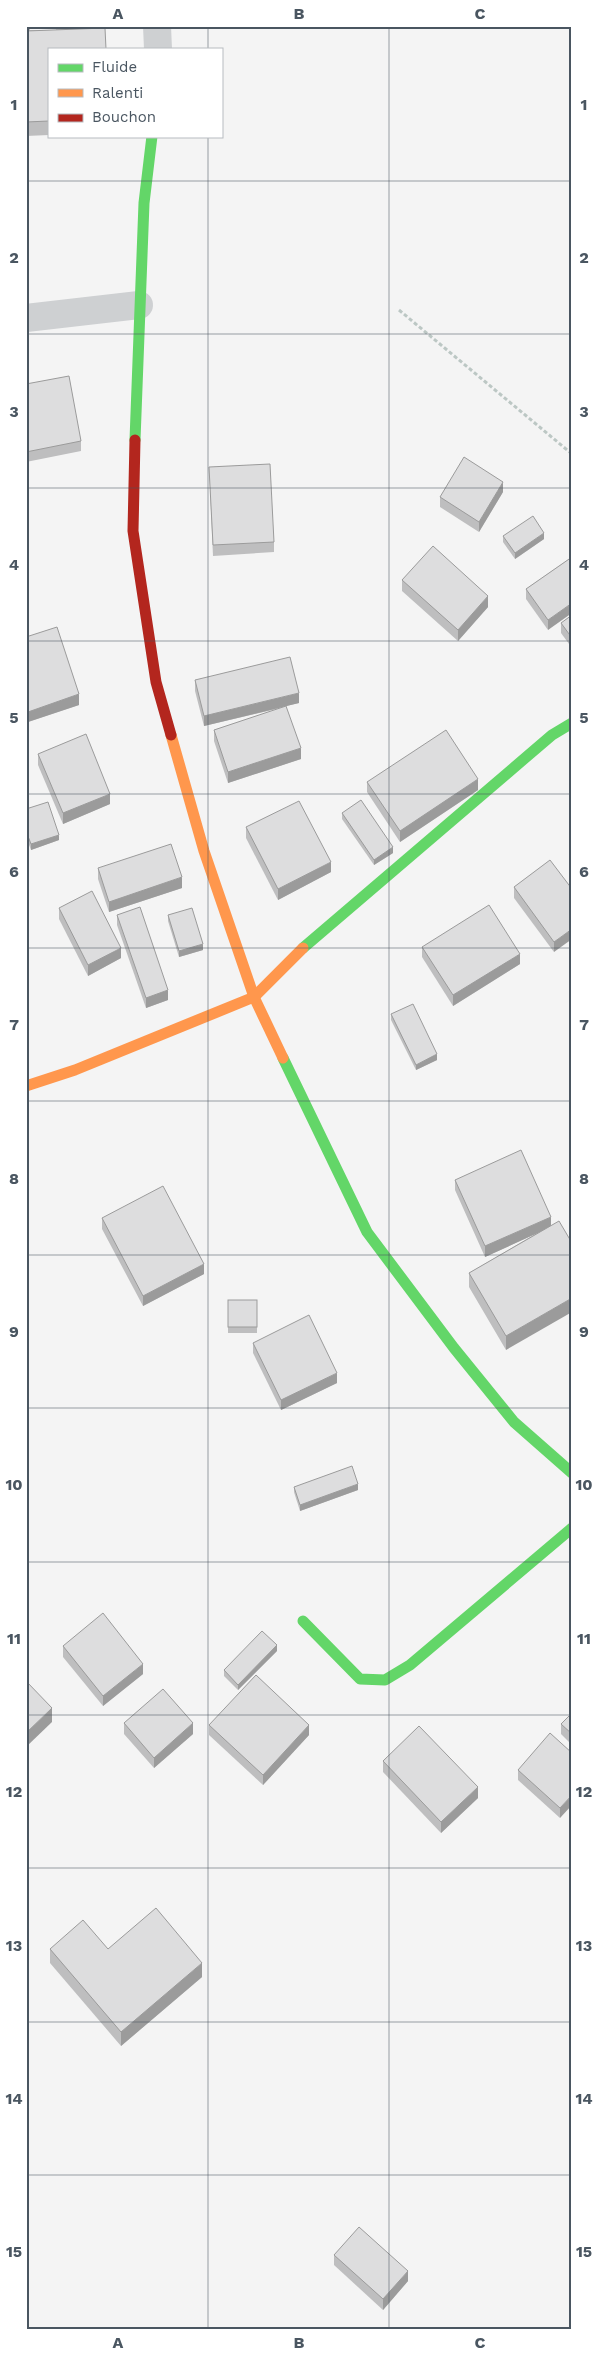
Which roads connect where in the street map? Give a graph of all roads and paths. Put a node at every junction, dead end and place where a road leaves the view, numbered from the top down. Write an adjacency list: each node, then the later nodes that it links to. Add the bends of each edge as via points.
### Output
1 (157, 26): 2 (street)
2 (158, 48)
3 (152, 138): 4 (street, via 144,204)
4 (139, 305): 6 (street); 9 (street, via 133,531 156,682 204,851)
5 (399, 310): 7 (path)
6 (26, 318)
7 (572, 454)
8 (572, 723): 9 (street, via 552,734 306,945)
9 (254, 997): 10 (street, via 76,1070); 11 (street, via 367,1232 514,1422)
10 (26, 1086)
11 (572, 1473)
12 (572, 1528): 13 (street, via 410,1666 385,1680 360,1679)
13 (303, 1621)

